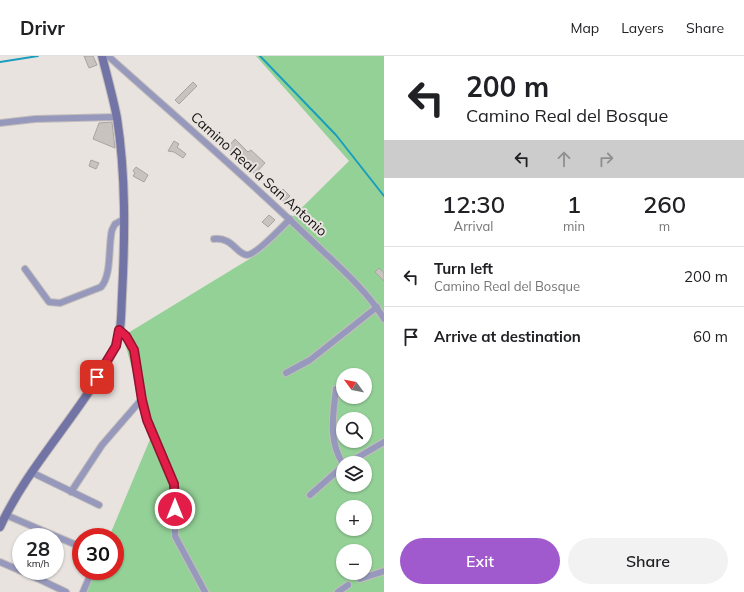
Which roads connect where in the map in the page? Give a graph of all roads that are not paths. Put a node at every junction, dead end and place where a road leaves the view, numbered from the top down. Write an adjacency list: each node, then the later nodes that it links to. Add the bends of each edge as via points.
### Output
1 (102, 56): 3 (street)
2 (108, 56): 6 (street, Camino Real a San Antonio)
3 (117, 117): 4 (street, via 35,119); 5 (street)
4 (0, 123)
5 (124, 219): 8 (street, via 115,224 112,230 107,275 101,287 60,303 49,302); 11 (street)
6 (290, 219): 7 (street, via 257,250 249,254 245,254 226,240); 9 (street, Camino Real a San Antonio)
7 (214, 240)
8 (25, 269)
9 (377, 308): 10 (street, Camino Real a San Antonio); 12 (street, via 310,360)
10 (384, 319)
11 (119, 330): 14 (street, via 134,350); 19 (street, via 116,346 106,364)
12 (286, 373)
13 (336, 389): 16 (street, via 332,437)
14 (142, 400): 20 (street, via 102,445); 35 (street, via 153,436 174,484 175,536)
15 (384, 442): 17 (street)
16 (337, 456)
17 (360, 456)
18 (336, 471): 21 (street)
19 (31, 472): 20 (street); 23 (street)
20 (71, 492): 22 (street)
21 (310, 495)
22 (99, 506)
23 (6, 515): 24 (street); 25 (street)
24 (0, 528)
25 (72, 544)
26 (0, 562): 27 (street)
27 (12, 567)
28 (384, 570): 29 (street)
29 (372, 574)
30 (40, 580): 33 (street)
31 (88, 580): 34 (street)
32 (348, 585): 36 (street)
33 (66, 592)
34 (83, 592)
35 (205, 592)
36 (338, 592)

